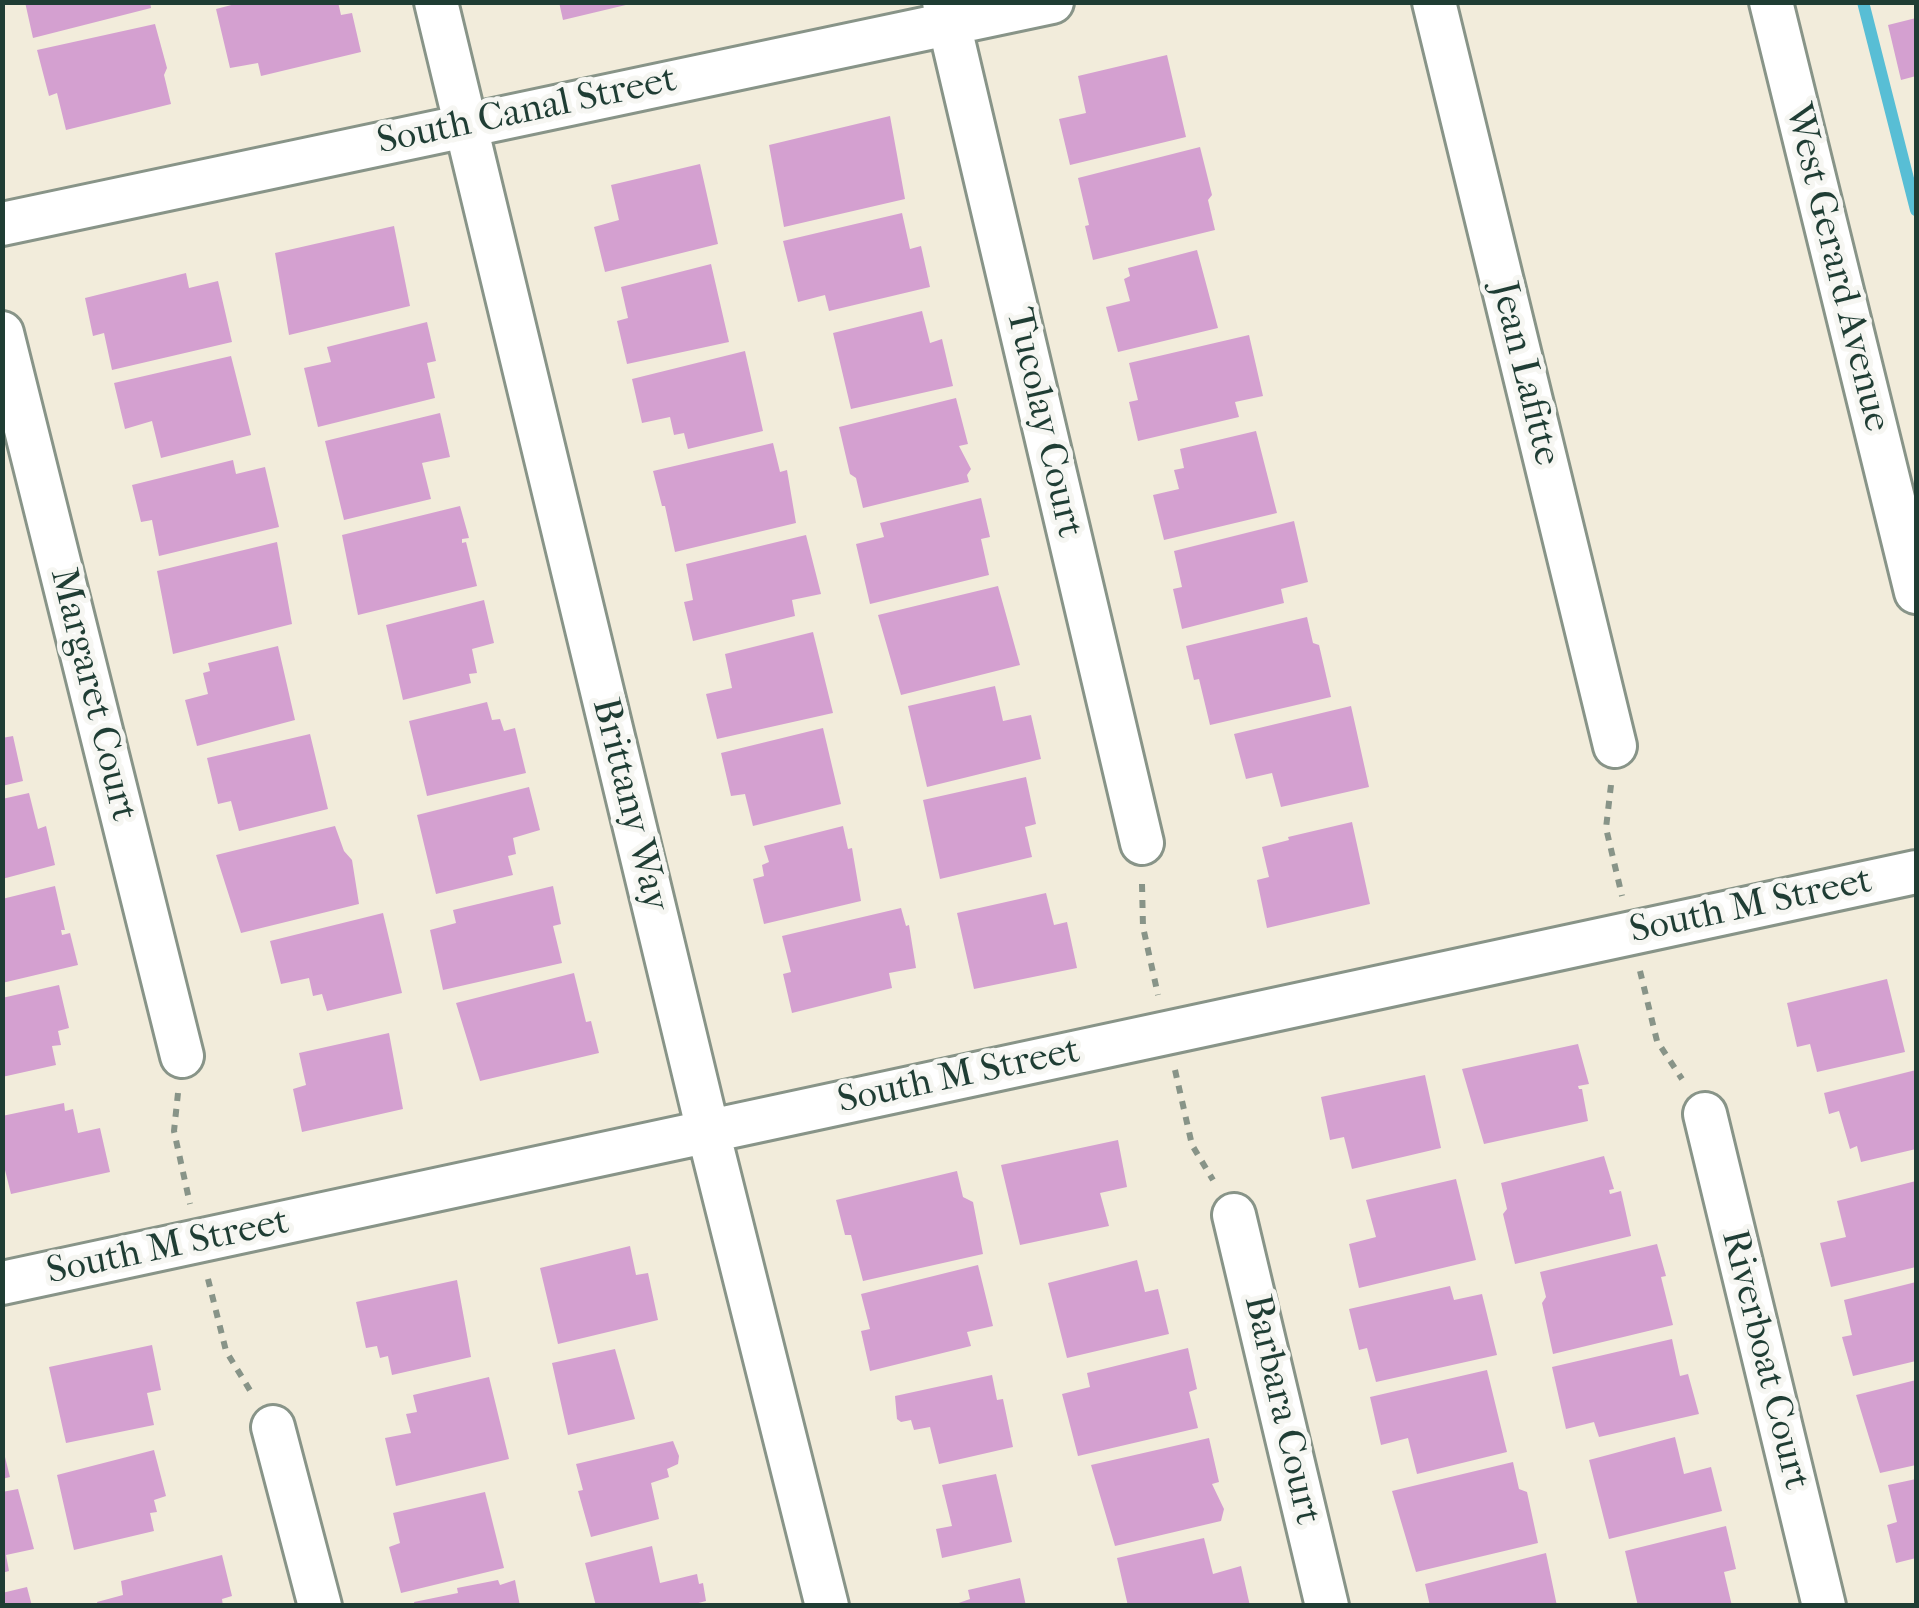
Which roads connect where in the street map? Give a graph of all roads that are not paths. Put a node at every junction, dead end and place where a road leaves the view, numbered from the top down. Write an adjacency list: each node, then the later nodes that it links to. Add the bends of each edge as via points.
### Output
1 (436, 2): 6 (street, Brittany Way)
2 (1052, 2): 5 (street, South Canal Street)
3 (1434, 2): 10 (street, Jean Lafitte)
4 (1771, 2): 9 (street, West Gerard Avenue)
5 (947, 13): 6 (street, South Canal Street); 11 (street, Tucolay Court)
6 (465, 124): 7 (street, South Canal Street); 15 (street, Brittany Way)
7 (2, 224)
8 (2, 333): 13 (street, Margaret Court)
9 (1916, 592)
10 (1615, 746)
11 (1142, 843)
12 (1916, 872): 15 (street, South M Street)
13 (182, 1056)
14 (1705, 1114): 22 (street, Riverboat Court)
15 (708, 1132): 17 (street, South M Street); 20 (street, Brittany Way)
16 (1234, 1216): 21 (street, Barbara Court)
17 (2, 1283)
18 (274, 1427): 19 (street)
19 (320, 1606)
20 (827, 1606)
21 (1327, 1606)
22 (1824, 1606)

